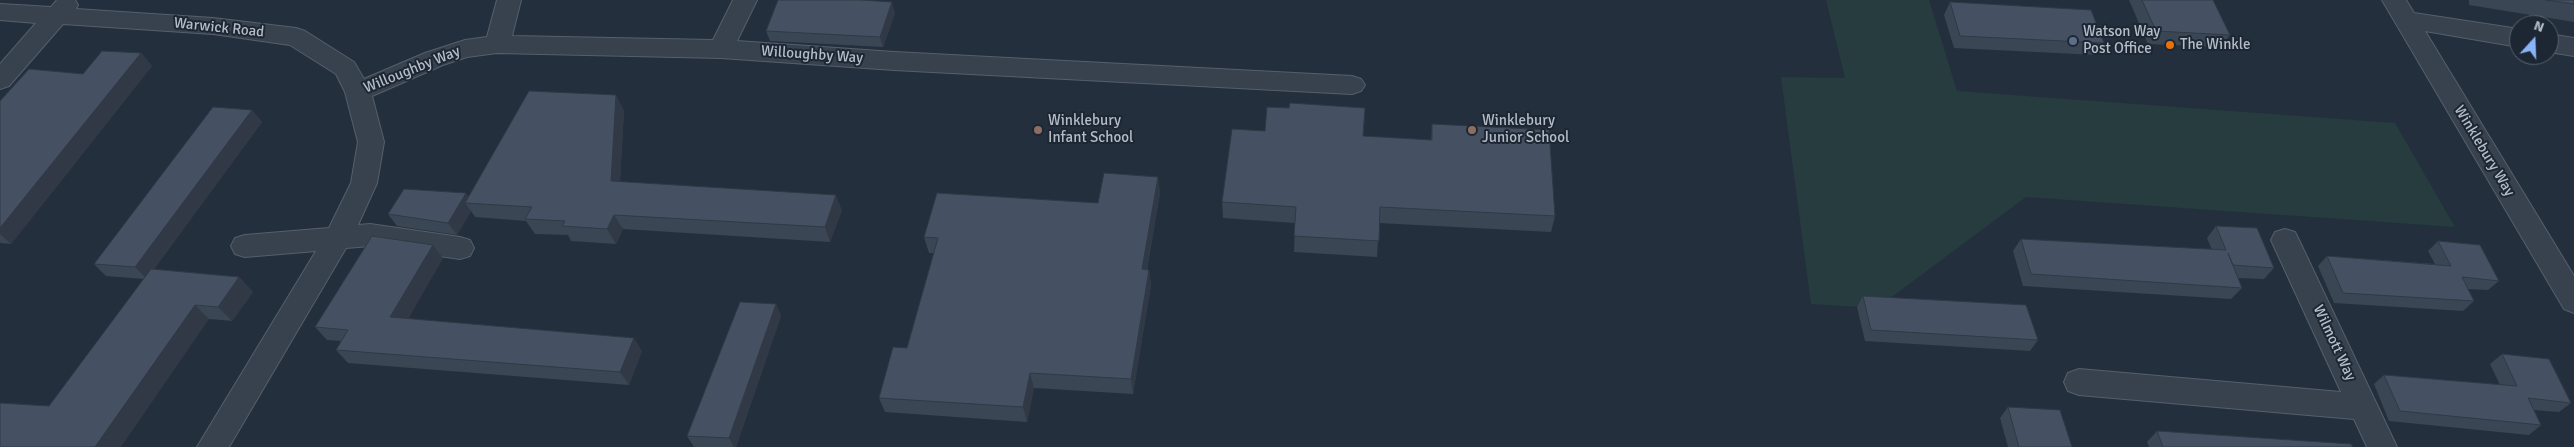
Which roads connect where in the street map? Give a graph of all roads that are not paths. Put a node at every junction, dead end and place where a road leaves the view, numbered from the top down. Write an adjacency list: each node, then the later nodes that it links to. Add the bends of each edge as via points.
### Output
1 (509, 0): 7 (street)
2 (745, 0): 10 (street)
3 (63, 7): 5 (street, Warwick Road); 11 (street); 13 (street, Warwick Road, via 296,37 345,68)
4 (2400, 10): 6 (street); 18 (street, Winklebury Way)
5 (0, 12)
6 (2509, 36)
7 (497, 44): 10 (street, Willoughby Way); 13 (street, Willoughby Way, via 465,49 434,59)
8 (2559, 45): 9 (street)
9 (2574, 47)
10 (721, 49): 12 (street, Willoughby Way)
11 (0, 80)
12 (1352, 85)
13 (358, 92): 14 (street, Willoughby Way, via 371,142 364,183)
14 (339, 236): 16 (street); 17 (street, via 370,235); 21 (street, Willoughby Way)
15 (2285, 240): 20 (street, Wilmott Way)
16 (245, 246)
17 (460, 248)
18 (2574, 301)
19 (2079, 382): 20 (street)
20 (2364, 407): 22 (street, Wilmott Way)
21 (212, 447)
22 (2382, 447)

